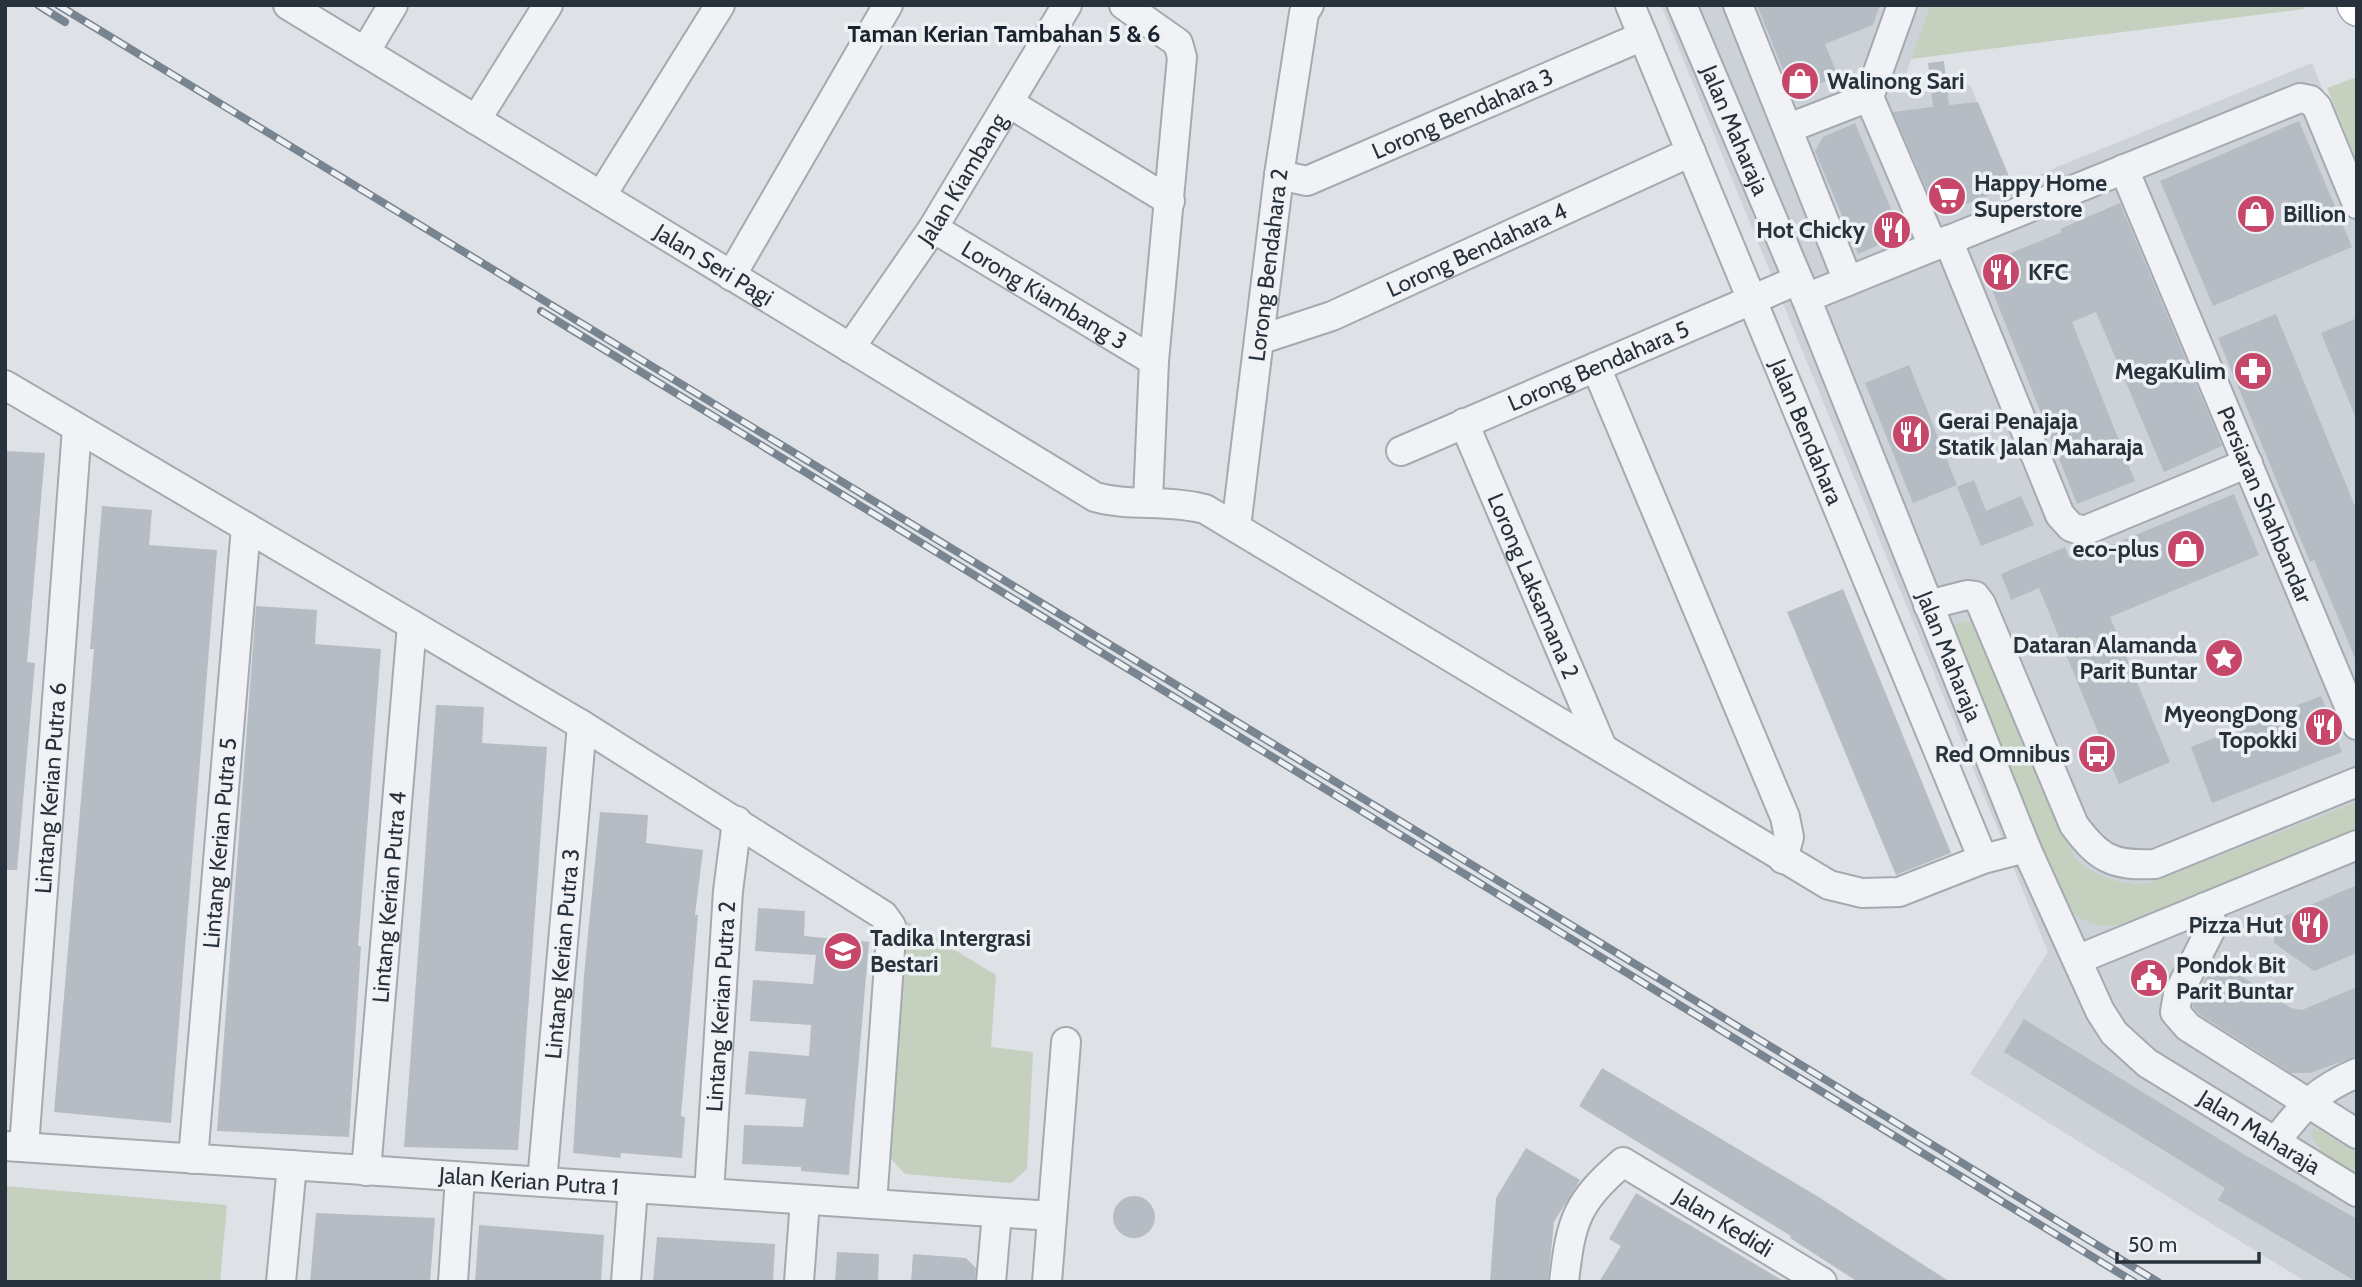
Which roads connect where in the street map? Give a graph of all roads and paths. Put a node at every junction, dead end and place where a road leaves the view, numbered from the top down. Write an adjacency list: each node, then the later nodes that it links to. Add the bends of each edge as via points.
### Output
1 (288, 5): 14 (street, Jalan Seri Pagi)
2 (393, 5): 14 (street)
3 (548, 5): 17 (street)
4 (720, 5): 22 (street)
5 (888, 5): 27 (street)
6 (1067, 5): 16 (street, Jalan Kiambang)
7 (1124, 5): 23 (street, via 1178,43 1182,57)
8 (1309, 5): 21 (street, Lorong Bendahara 2, via 1304,13)
9 (1630, 5): 13 (street, Jalan Bendahara)
10 (1682, 5): 29 (street, Jalan Maharaja)
11 (1738, 5): 18 (street)
12 (1902, 5): 15 (street)
13 (1643, 36): 19 (street, Jalan Bendahara); 21 (street, Lorong Bendahara 3, via 1307,180)
14 (365, 52): 17 (street, Jalan Seri Pagi)
15 (1869, 97): 18 (street); 26 (street)
16 (1009, 103): 23 (street); 25 (street, Jalan Kiambang)
17 (476, 120): 22 (street, Jalan Seri Pagi)
18 (1789, 128): 28 (street)
19 (1691, 152): 30 (street, Jalan Bendahara); 31 (street, Lorong Bendahara 4, via 1332,316)
20 (2124, 169): 24 (street, Lorong Bendahara 5, via 2300,98 2317,107); 26 (street, Lorong Bendahara 5); 39 (street, Persiaran Shahbandar)
21 (1279, 175): 31 (street, Lorong Bendahara 2)
22 (601, 196): 27 (street, Jalan Seri Pagi)
23 (1170, 201): 33 (street)
24 (2357, 204)
25 (933, 228): 32 (street, Jalan Kiambang); 33 (street, Lorong Kiambang 3)
26 (1941, 243): 28 (street, Lorong Bendahara 5); 39 (street, via 2060,515 2071,527 2084,531)
27 (731, 275): 32 (street, Jalan Seri Pagi)
28 (1848, 281): 29 (street, Lorong Bendahara 5)
29 (1802, 289): 30 (street, Lorong Bendahara 5); 43 (street, Jalan Maharaja)
30 (1752, 300): 34 (street, Lorong Bendahara 5); 53 (street, Jalan Bendahara)
31 (1259, 341): 42 (street, Lorong Bendahara 2)
32 (850, 348): 40 (street, Jalan Seri Pagi, via 1095,497 1116,503)
33 (1154, 360): 40 (street)
34 (1596, 367): 36 (street, Lorong Bendahara 5); 52 (street, via 1785,817 1789,837)
35 (5, 385): 37 (street)
36 (1464, 423): 38 (street, Lorong Bendahara 5); 47 (street, Lorong Laksamana 2)
37 (77, 428): 41 (street); 61 (street, Lintang Kerian Putra 6)
38 (1401, 451)
39 (2249, 463): 45 (street, Persiaran Shahbandar)
40 (1148, 500): 42 (street, Jalan Seri Pagi, via 1205,509)
41 (246, 527): 44 (street); 62 (street, Lintang Kerian Putra 5)
42 (1236, 527): 47 (street, Jalan Seri Pagi)
43 (1928, 605): 48 (street, via 1967,595 1981,604 2074,825 2090,846 2122,865 2155,864); 51 (street, Jalan Maharaja)
44 (412, 625): 46 (street); 64 (street, Lintang Kerian Putra 4)
45 (2357, 725)
46 (582, 726): 49 (street); 66 (street, Lintang Kerian Putra 3)
47 (1602, 747): 52 (street, Jalan Seri Pagi)
48 (2357, 782)
49 (737, 821): 69 (street, Lintang Kerian Putra 2, via 728,891); 71 (street, via 883,915 891,926)
50 (2357, 845): 54 (street)
51 (2026, 848): 53 (street, Jalan Seri Pagi); 55 (street, Jalan Maharaja)
52 (1783, 859): 53 (street, Jalan Seri Pagi, via 1829,885 1862,893 1899,892)
53 (1983, 859)
54 (2209, 916): 55 (street); 58 (street, via 2175,1012 2188,1027)
55 (2079, 959): 60 (street, Jalan Maharaja, via 2100,1011 2138,1056)
56 (1066, 1042): 73 (street)
57 (2357, 1073): 58 (street, via 2327,1086)
58 (2306, 1103): 59 (street); 60 (street)
59 (2357, 1134)
60 (2276, 1141): 68 (street, Jalan Maharaja)
61 (15, 1147): 62 (street, Jalan Kerian Putra 1)
62 (193, 1159): 63 (street, Jalan Kerian Putra 1)
63 (292, 1166): 64 (street, Jalan Kerian Putra 1); 74 (street)
64 (366, 1171): 65 (street, Jalan Kerian Putra 1)
65 (460, 1177): 66 (street, Jalan Kerian Putra 1); 75 (street)
66 (542, 1182): 67 (street, Jalan Kerian Putra 1)
67 (633, 1188): 69 (street, Jalan Kerian Putra 1); 76 (street)
68 (2357, 1192)
69 (709, 1193): 70 (street, Jalan Kerian Putra 1)
70 (805, 1200): 71 (street, Jalan Kerian Putra 1); 77 (street)
71 (872, 1204): 72 (street, Jalan Kerian Putra 1)
72 (997, 1213): 73 (street, Jalan Kerian Putra 1); 78 (street)
73 (1052, 1216): 79 (street)
74 (281, 1282)
75 (453, 1282)
76 (626, 1282)
77 (799, 1282)
78 (991, 1282)
79 (1047, 1282)
80 (1564, 1282): 81 (street, Jalan Kedidi, via 1573,1219 1599,1183 1623,1162)
81 (1822, 1282)

